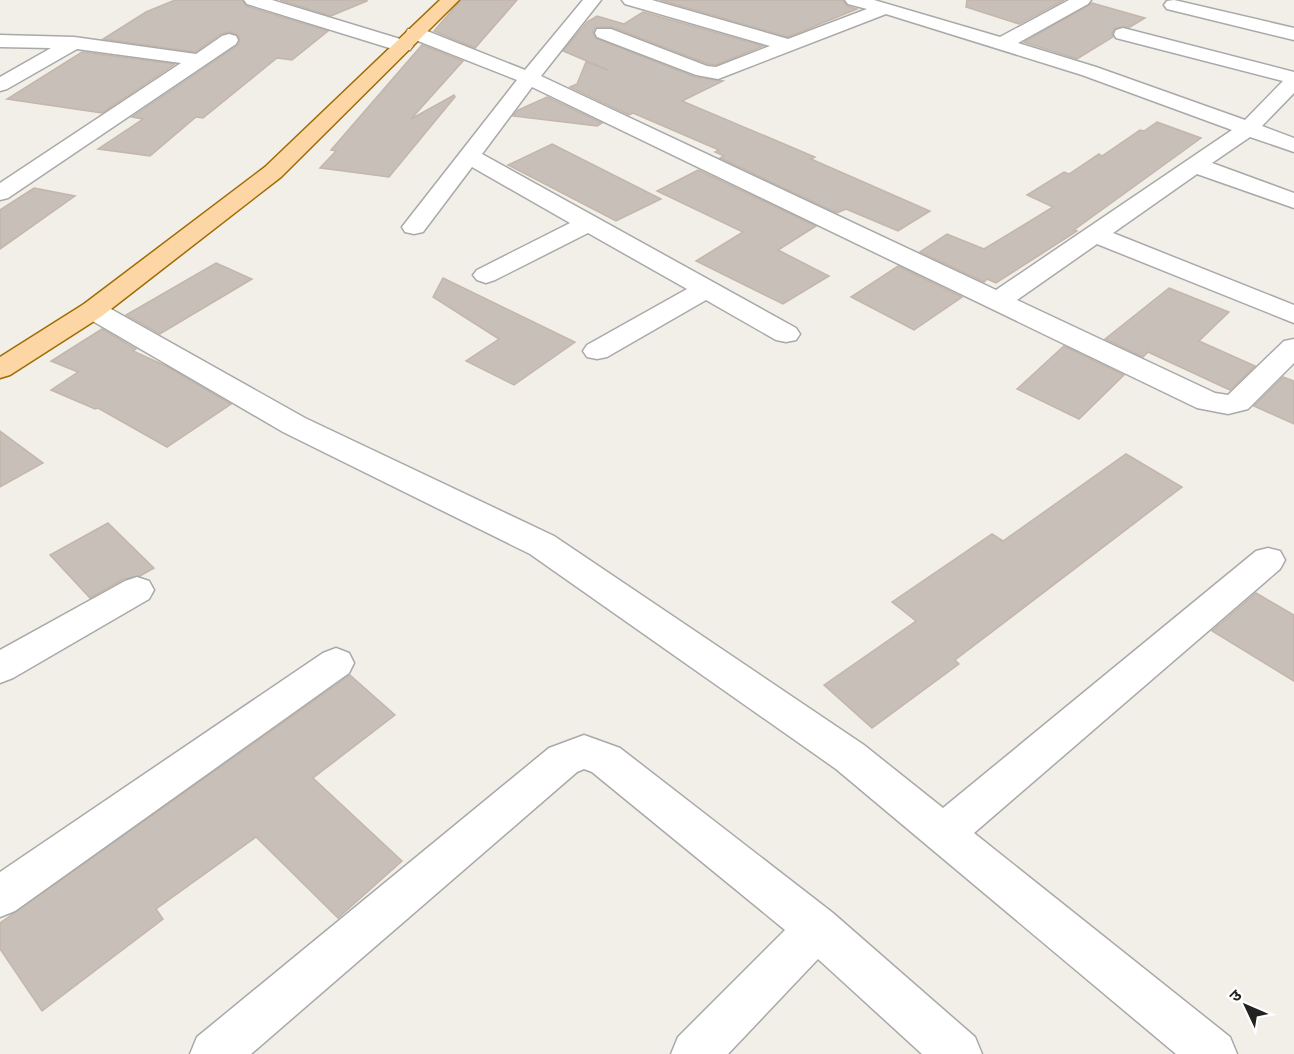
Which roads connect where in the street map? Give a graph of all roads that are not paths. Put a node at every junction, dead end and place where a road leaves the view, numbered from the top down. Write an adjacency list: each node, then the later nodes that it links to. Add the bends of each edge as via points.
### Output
1 (253, 0): 16 (street)
2 (450, 0): 16 (main road)
3 (592, 0): 21 (street)
4 (631, 0): 10 (street)
5 (854, 0): 9 (street)
6 (1082, 0): 19 (street)
7 (925, 5): 11 (street)
8 (1173, 5): 13 (street)
9 (885, 8): 11 (street); 20 (street)
10 (668, 9): 12 (street); 20 (street)
11 (906, 14): 19 (street)
12 (604, 33): 20 (street, via 711,72 728,70); 21 (street)
13 (1294, 33)
14 (1123, 34): 25 (street)
15 (228, 40): 22 (street)
16 (409, 40): 23 (street); 38 (main road, via 273,172)
17 (0, 41): 18 (street)
18 (74, 43): 22 (street); 24 (street)
19 (1002, 44): 26 (street)
20 (790, 46)
21 (547, 55): 23 (street)
22 (200, 60): 30 (street)
23 (529, 78): 28 (street); 37 (street)
24 (0, 85)
25 (1291, 87): 26 (street)
26 (1250, 127): 27 (street); 29 (street)
27 (1294, 145)
28 (469, 156): 32 (street); 33 (street)
29 (1195, 165): 31 (street); 34 (street)
30 (0, 193)
31 (1294, 201)
32 (588, 223): 35 (street); 36 (street)
33 (414, 227)
34 (1095, 234): 37 (street); 39 (street)
35 (486, 275)
36 (707, 289): 40 (street); 42 (street)
37 (998, 301): 41 (street, via 1217,404 1238,402)
38 (93, 310): 43 (main road); 48 (street, via 294,425 542,545 850,757)
39 (1294, 315)
40 (786, 334)
41 (1294, 347)
42 (597, 351)
43 (0, 369)
44 (1268, 560): 48 (street)
45 (137, 590): 47 (street)
46 (336, 663): 49 (street)
47 (0, 668)
48 (943, 833): 54 (street)
49 (0, 897)
50 (817, 928): 51 (street, via 606,760 592,752 578,752 553,768); 52 (street); 53 (street)
51 (214, 1054)
52 (695, 1054)
53 (958, 1054)
54 (1213, 1054)

